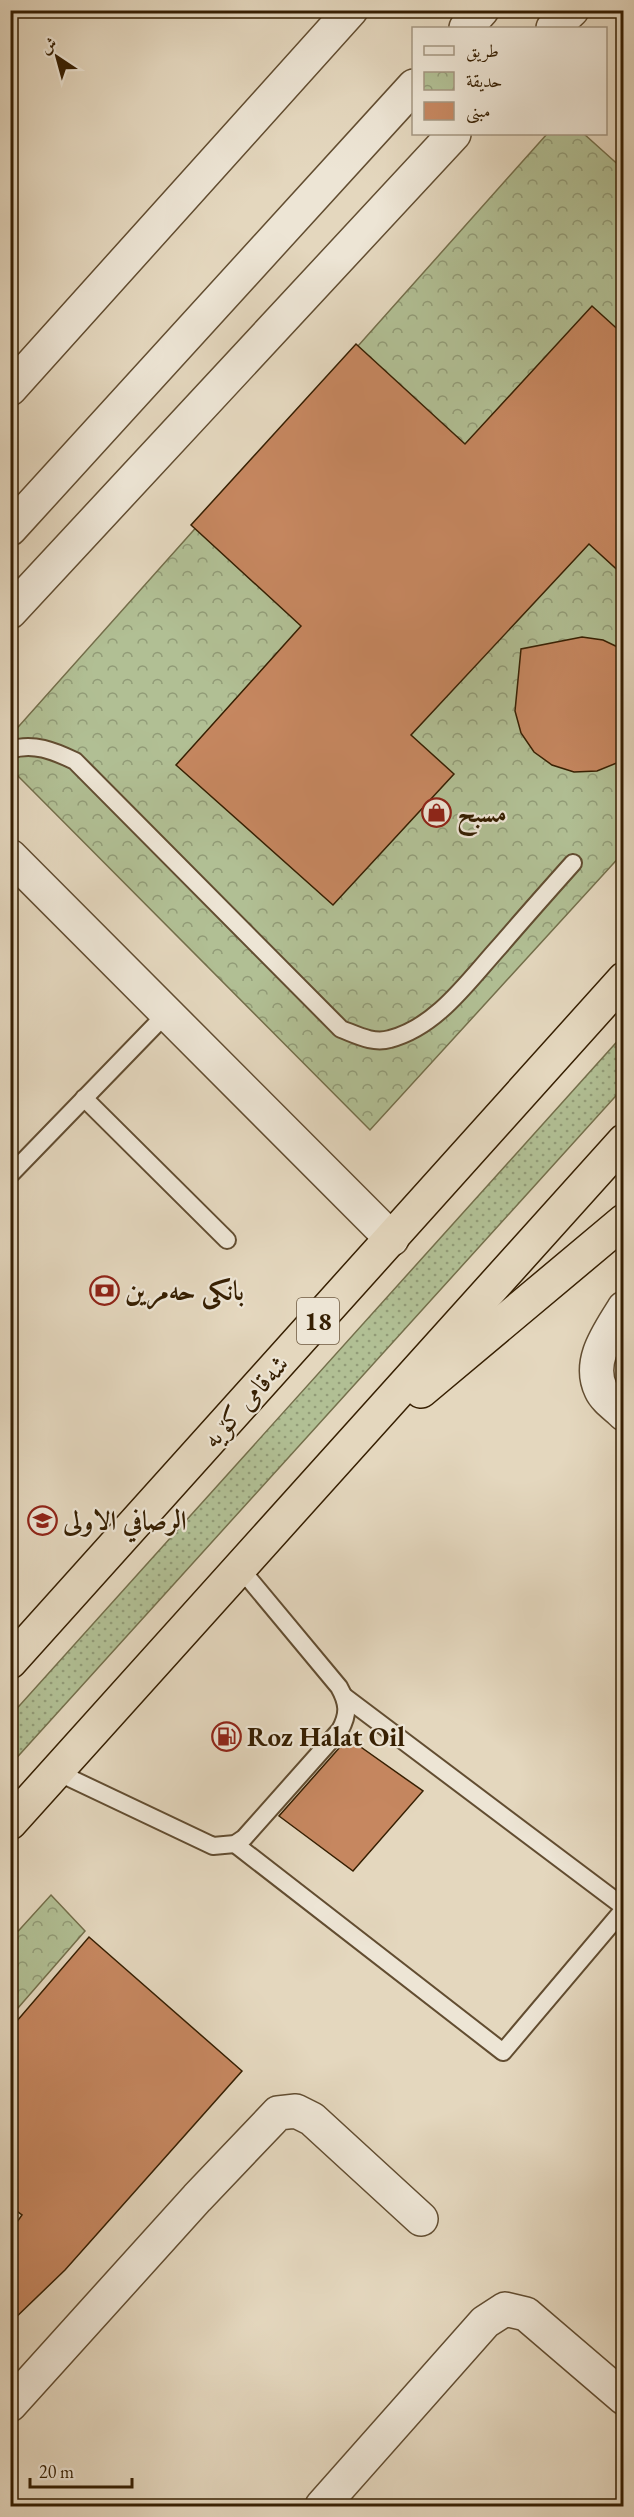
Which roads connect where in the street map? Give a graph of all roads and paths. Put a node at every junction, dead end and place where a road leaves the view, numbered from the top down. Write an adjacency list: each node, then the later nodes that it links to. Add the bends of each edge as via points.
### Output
1 (351, 10): 8 (street)
2 (483, 10): 4 (street)
3 (572, 10): 5 (street)
4 (467, 27)
5 (554, 27)
6 (412, 88): 9 (street)
7 (453, 135): 10 (street)
8 (16, 371)
9 (10, 529)
10 (10, 612)
11 (10, 750): 13 (lane, via 39,747 75,761 341,1029 367,1040 387,1040 428,1021)
12 (10, 856): 15 (street)
13 (573, 863)
14 (624, 979): 20 (highway, شەقامی کۆیە / 18)
15 (167, 1013): 16 (lane); 20 (street)
16 (84, 1098): 18 (lane); 21 (lane)
17 (624, 1141): 24 (highway)
18 (10, 1175)
19 (624, 1221): 24 (highway)
20 (392, 1239): 26 (highway, شەقامی کۆیە / 18)
21 (226, 1240)
22 (624, 1308): 23 (street, via 595,1365 601,1391)
23 (624, 1414)
24 (342, 1455): 25 (highway)
25 (240, 1568): 27 (lane); 28 (highway)
26 (10, 1662)
27 (345, 1697): 30 (lane, via 348,1709 340,1730); 31 (lane)
28 (57, 1772): 29 (highway); 30 (lane, via 213,1846)
29 (10, 1823)
30 (235, 1844): 31 (lane, via 503,2052)
31 (624, 1908)
32 (421, 2219): 34 (street, via 312,2119 296,2111 278,2113)
33 (624, 2398): 35 (street, via 526,2314 505,2308 485,2322)
34 (10, 2405)
35 (322, 2506)

